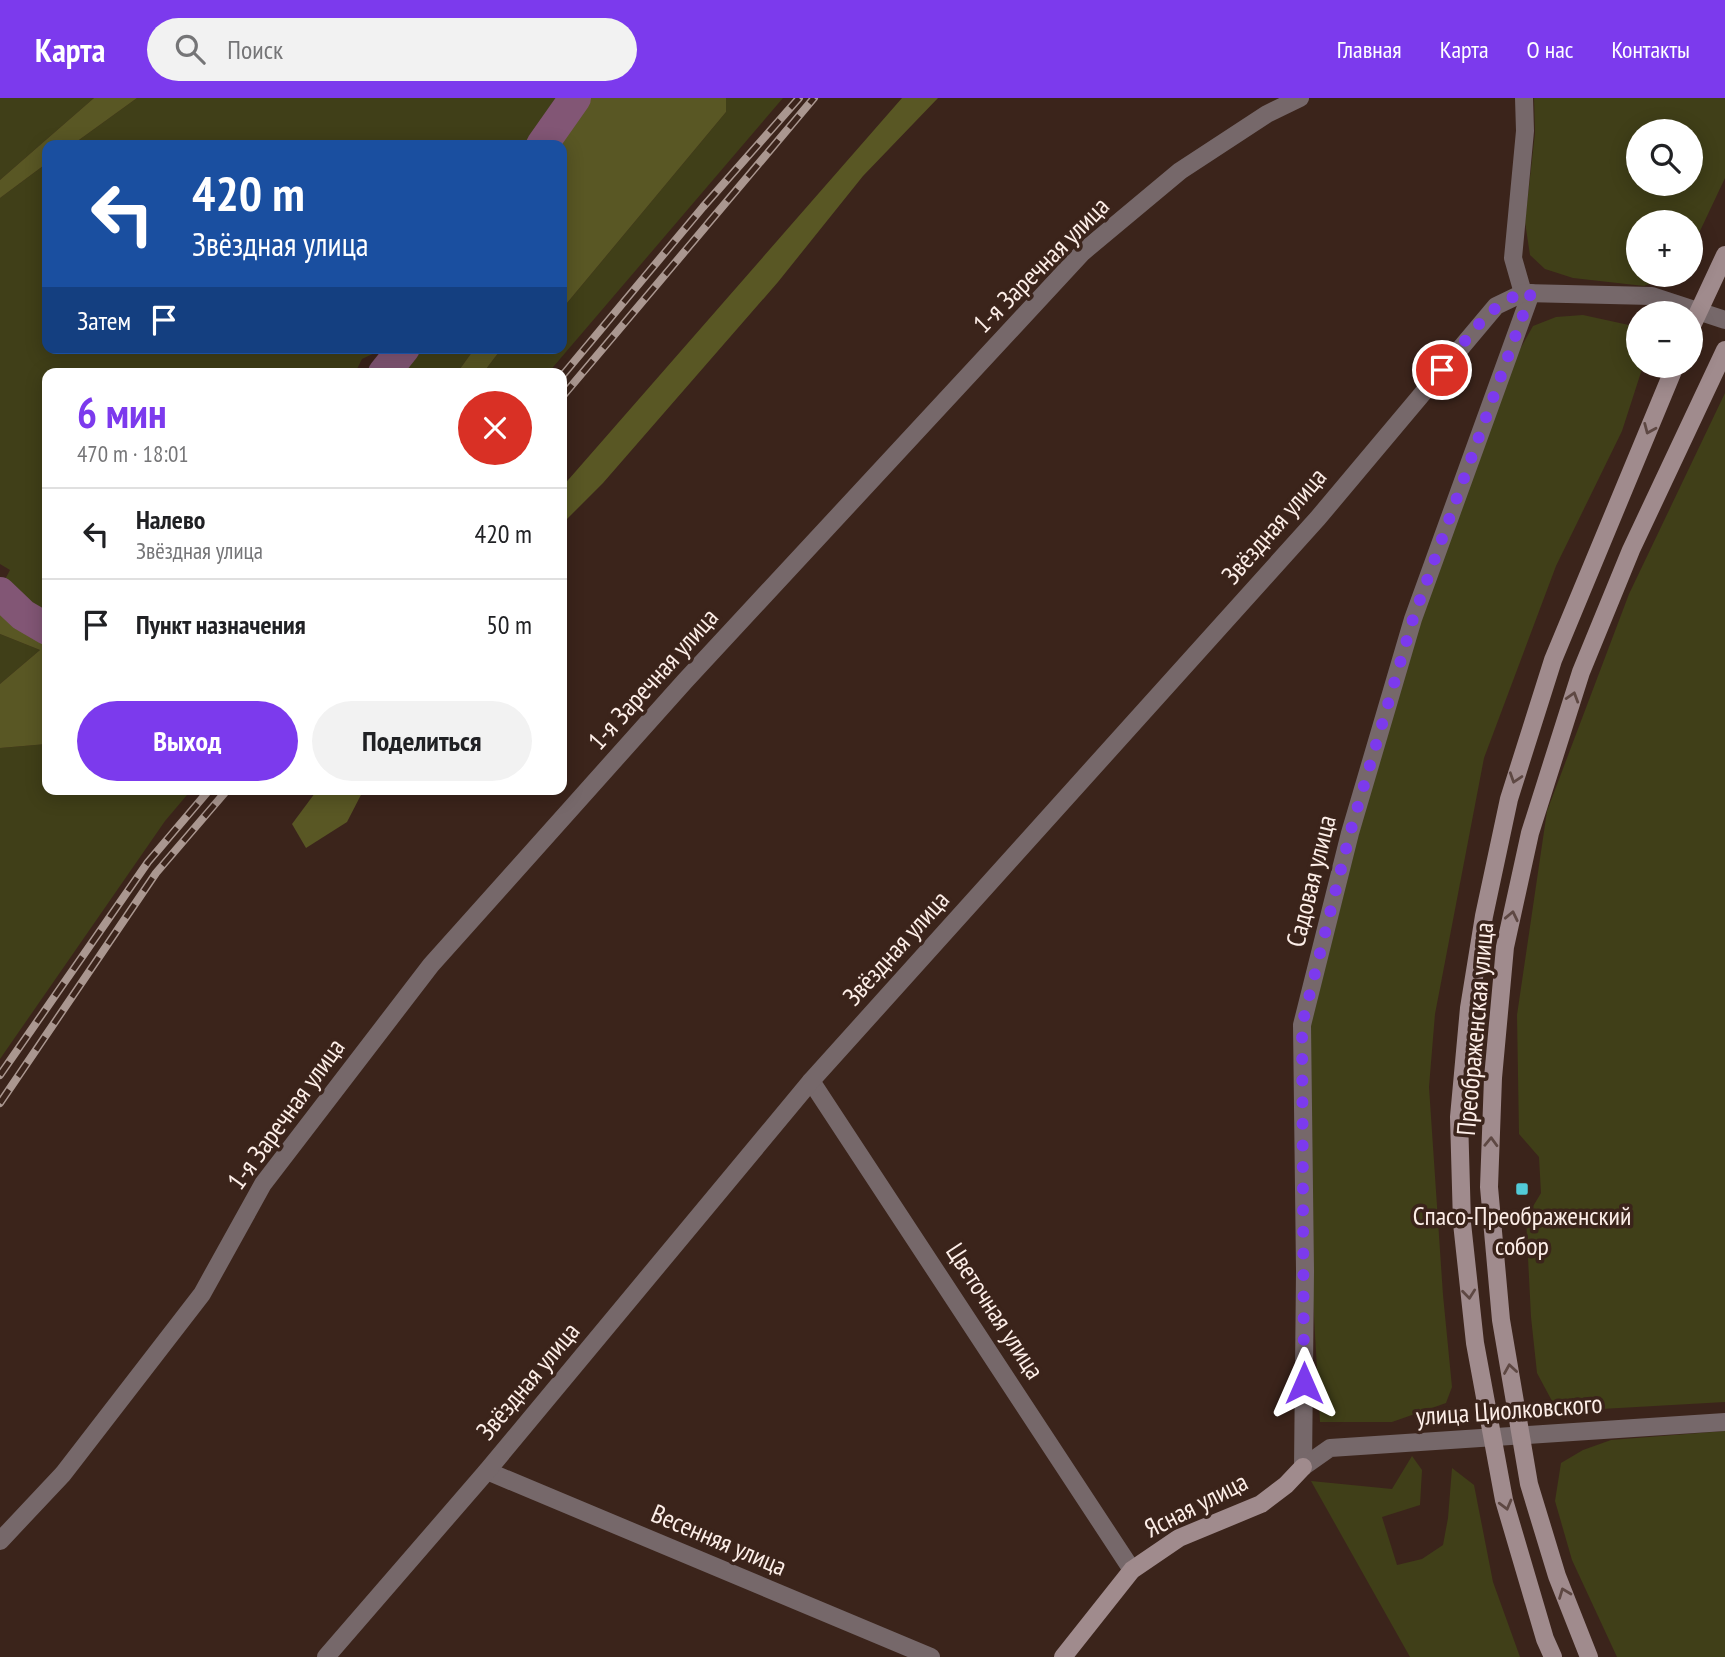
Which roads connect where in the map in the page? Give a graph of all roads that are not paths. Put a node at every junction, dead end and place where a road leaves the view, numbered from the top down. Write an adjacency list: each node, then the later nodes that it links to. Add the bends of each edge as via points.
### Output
1 (1300, 98): 17 (street, 1-я Заречная улица, via 1180,171 1083,252 685,681 431,965 263,1184 202,1294 63,1474)
2 (1524, 98): 4 (street, via 1513,258)
3 (1725, 255): 6 (main road)
4 (1527, 293): 5 (street, via 1652,296); 11 (street, Звёздная улица, via 1496,306 1309,528); 15 (street, Садовая улица, via 1413,619 1350,833 1302,1025)
5 (1667, 301)
6 (1703, 301)
7 (1703, 313): 8 (street)
8 (1725, 320)
9 (1725, 350): 13 (main road, Преображенская улица, one-way to 9, via 1502,1320 1489,1187 1505,947 1530,833 1581,672 1631,550)
10 (1670, 378): 14 (main road, Преображенская улица, one-way to 14, via 1553,660 1508,799 1480,942 1459,1117 1463,1237 1475,1343)
11 (811, 1082): 16 (street, Звёздная улица); 18 (street, Цветочная улица)
12 (1725, 1422): 13 (street, улица Циолковского)
13 (1521, 1436): 14 (street, улица Циолковского); 23 (main road, Преображенская улица, one-way to 13, via 1557,1576 1533,1497)
14 (1493, 1438): 15 (street, улица Циолковского, via 1330,1448); 22 (main road, Преображенская улица, one-way to 22, via 1504,1500)
15 (1303, 1467): 18 (main road, Ясная улица, via 1261,1504 1179,1538)
16 (487, 1471): 19 (street, Звёздная улица); 20 (street, Весенняя улица)
17 (0, 1541)
18 (1132, 1570): 21 (main road, Ясная улица)
19 (326, 1657)
20 (931, 1657)
21 (1063, 1657)
22 (1553, 1657)
23 (1589, 1657)

